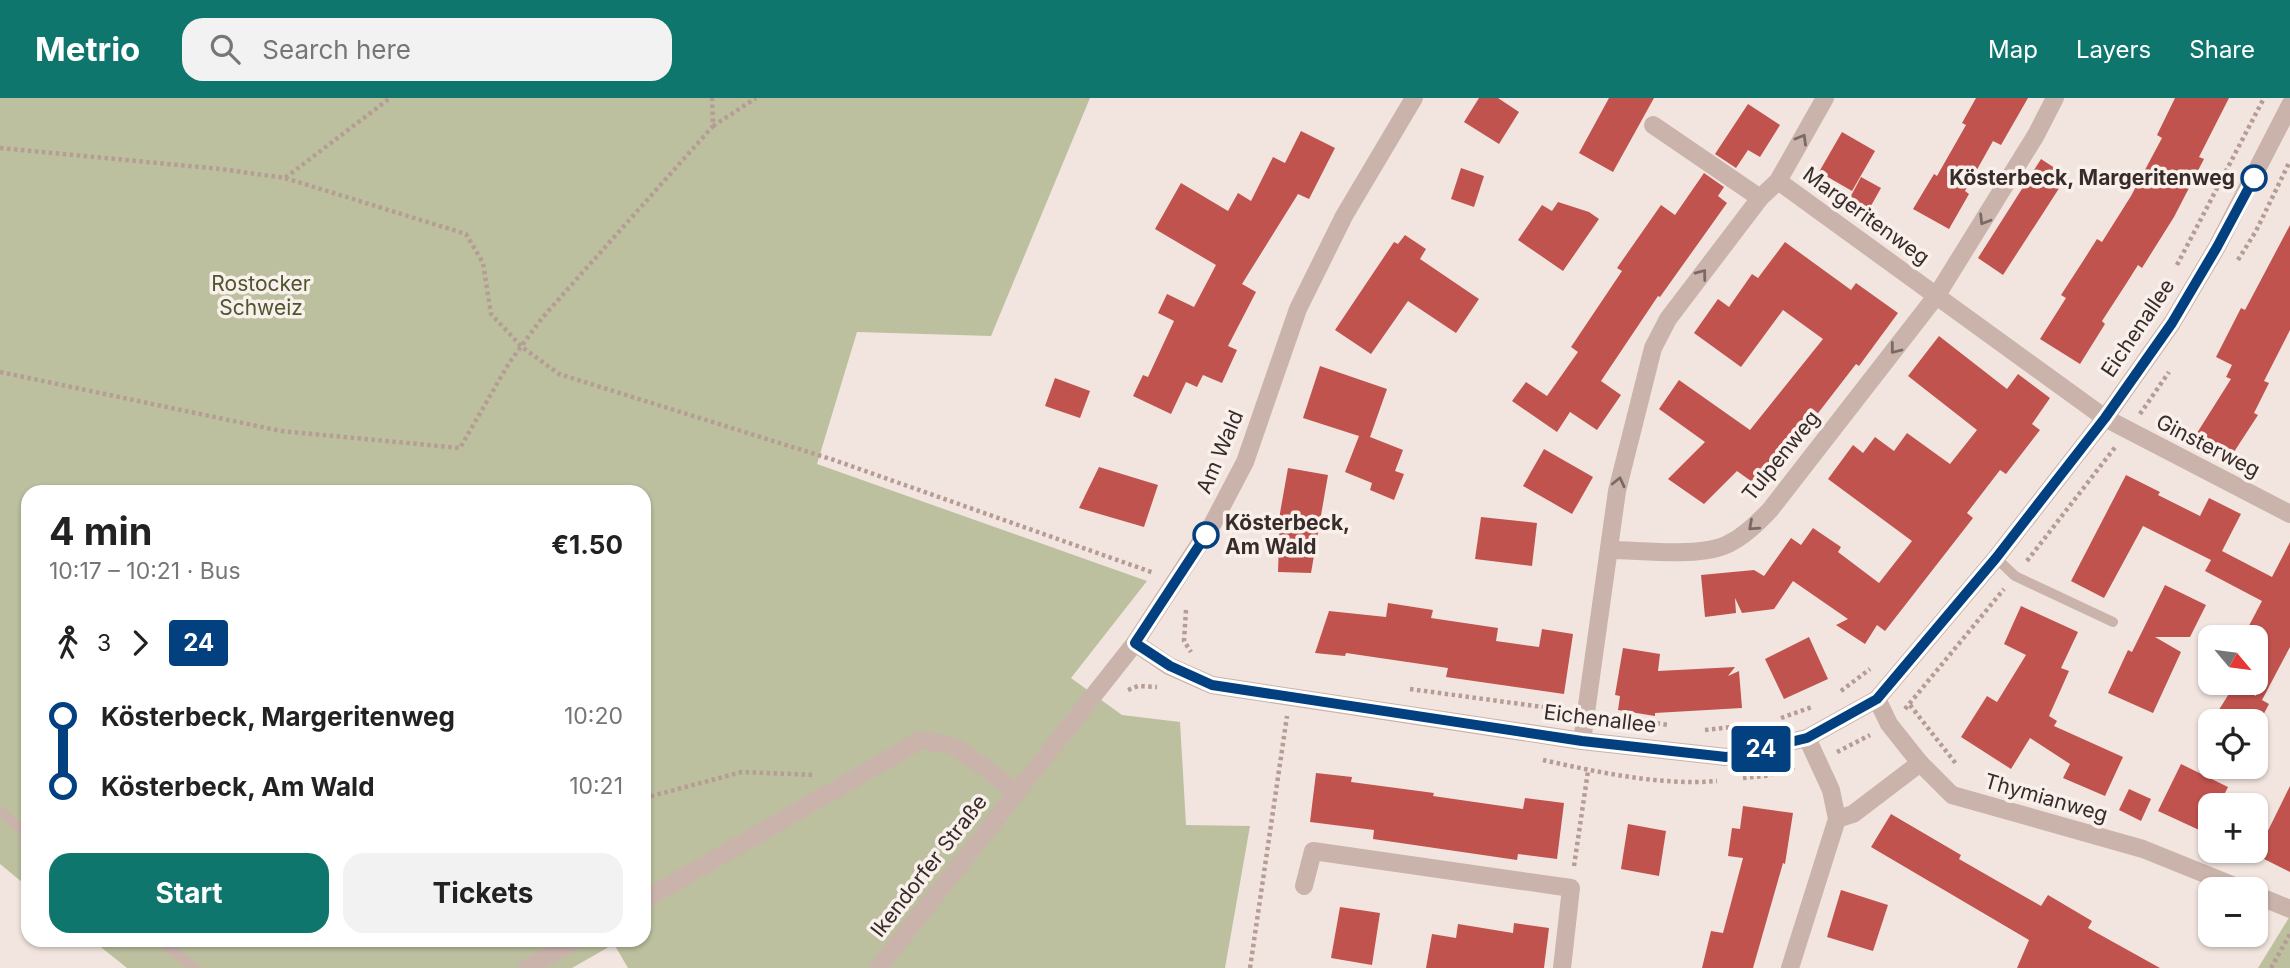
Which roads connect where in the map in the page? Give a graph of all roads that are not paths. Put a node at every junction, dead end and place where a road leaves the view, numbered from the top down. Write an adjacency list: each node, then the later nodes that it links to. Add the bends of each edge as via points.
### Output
1 (1414, 98): 14 (street, Am Wald, via 1338,227 1298,309 1245,462 1213,523)
2 (1825, 98): 6 (street, Margeritenweg, one-way to 2)
3 (2055, 98): 8 (street, Margeritenweg, one-way to 8)
4 (2290, 105): 9 (street, Eichenallee, via 2217,247 2172,323)
5 (1653, 125): 7 (street)
6 (1778, 181): 7 (street); 8 (street, Margeritenweg)
7 (1760, 198): 11 (street, one-way to 7, via 1617,491 1653,348 1668,319)
8 (1937, 295): 9 (street, Margeritenweg); 11 (street, Tulpenweg, one-way to 11, via 1749,531 1726,545 1698,551)
9 (2105, 418): 10 (street, Ginsterweg); 12 (street, Eichenallee)
10 (2290, 514)
11 (1609, 550): 17 (street)
12 (1996, 558): 13 (lane, via 2015,576); 15 (street, Eichenallee)
13 (2113, 622)
14 (1135, 643): 17 (street, Eichenallee, via 1212,685); 19 (street, Am Wald)
15 (1877, 699): 16 (street, Eichenallee); 18 (street, Thymianweg, via 1889,724)
16 (1807, 738): 17 (street, Eichenallee, via 1726,757); 21 (street, via 1832,790)
17 (1582, 741)
18 (1920, 763): 21 (street, via 1853,814); 23 (street, Thymianweg, via 1952,795 2143,849)
19 (1016, 793): 25 (street, via 953,746 921,740); 32 (street, Ikendorfer Straße)
20 (0, 811): 22 (lane)
21 (1838, 819): 34 (street)
22 (21, 829)
23 (2212, 877)
24 (1304, 886): 33 (street, via 1313,851 1571,888)
25 (651, 896)
26 (2268, 900): 27 (street)
27 (2290, 908)
28 (168, 947): 30 (lane)
29 (564, 947): 31 (street)
30 (195, 968)
31 (527, 968)
32 (877, 968)
33 (1562, 968)
34 (1790, 968)

